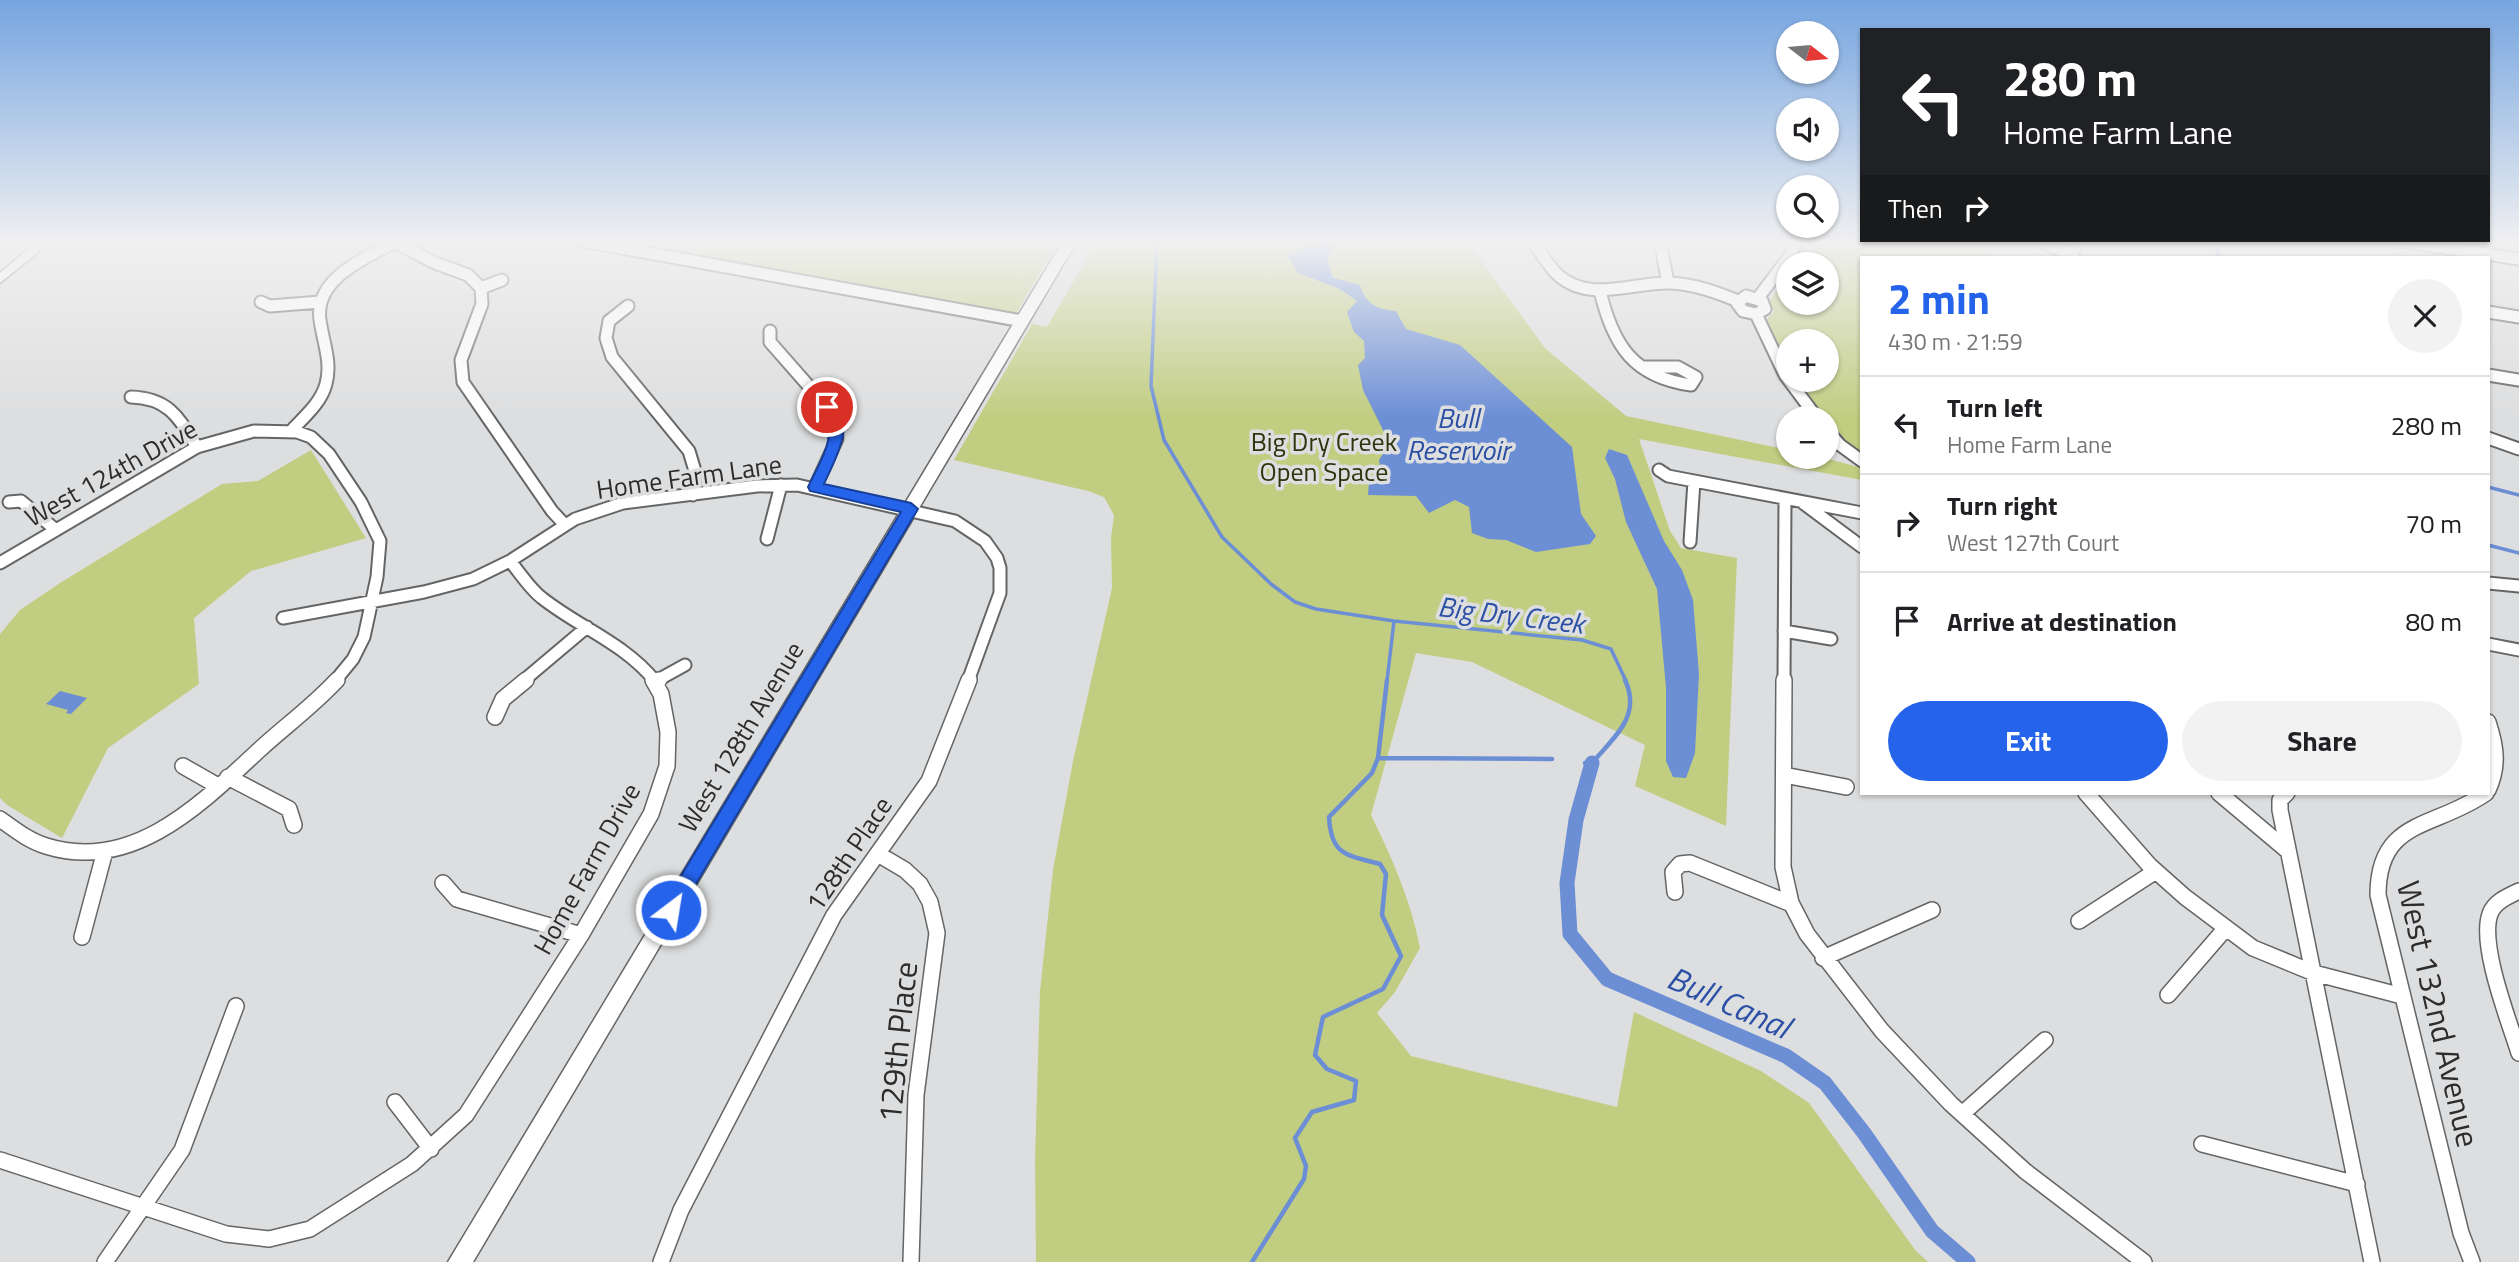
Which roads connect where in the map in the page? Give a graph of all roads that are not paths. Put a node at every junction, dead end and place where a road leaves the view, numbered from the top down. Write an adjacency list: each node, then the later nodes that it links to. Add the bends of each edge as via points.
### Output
1 (482, 300): 37 (street, via 461,360 463,382)
2 (906, 300): 14 (street)
3 (1035, 300): 14 (main road, West 128th Avenue)
4 (1602, 300): 16 (street, via 1621,350)
5 (1735, 300): 7 (street)
6 (1759, 300): 12 (street, via 1766,306)
7 (1738, 301): 12 (street, via 1743,311)
8 (261, 302): 9 (street, via 270,306)
9 (320, 302): 21 (street, via 327,381)
10 (628, 306): 31 (street, via 609,321 607,347 689,451 695,471)
11 (2490, 312): 13 (street)
12 (1756, 314): 20 (street, via 1785,375)
13 (2519, 317)
14 (1022, 321): 35 (main road, West 128th Avenue)
15 (770, 331): 30 (street, via 770,342 835,416 837,439)
16 (1642, 367)
17 (2490, 375): 18 (street)
18 (2519, 380)
19 (131, 397): 24 (street, via 151,397 163,403)
20 (1808, 406)
21 (291, 431): 24 (street, West 124th Drive, via 247,432); 46 (street, via 325,447 378,533 381,548)
22 (2490, 439): 25 (street)
23 (1839, 444): 26 (street)
24 (197, 447): 38 (street, West 124th Drive)
25 (2519, 449)
26 (1860, 460)
27 (1659, 470): 28 (street)
28 (1694, 481): 32 (street); 40 (street)
29 (781, 485): 30 (street, Home Farm Lane); 31 (street, Home Farm Lane); 39 (street)
30 (815, 487): 35 (street, Home Farm Lane)
31 (693, 495): 37 (street, Home Farm Lane, via 604,507)
32 (1785, 499): 34 (street); 49 (street)
33 (9, 502): 38 (street, via 21,501)
34 (1801, 502): 36 (street); 41 (street)
35 (911, 509): 70 (street, 128th Place, via 974,531 994,549 1002,577 943,751 929,781); 96 (main road, West 128th Avenue)
36 (1860, 513)
37 (565, 525): 42 (street, Home Farm Lane)
38 (56, 530): 43 (street, West 124th Drive)
39 (767, 539)
40 (1690, 542)
41 (1860, 546)
42 (510, 561): 46 (street, Home Farm Lane, via 457,584); 48 (street, Home Farm Drive, via 540,597)
43 (0, 563)
44 (2490, 583): 45 (street)
45 (2519, 586)
46 (372, 603): 47 (street, Home Farm Lane); 59 (street, via 361,645 346,668)
47 (283, 618)
48 (587, 627): 54 (street, Home Farm Drive, via 630,654); 55 (street, via 503,699)
49 (1784, 631): 50 (street); 58 (street)
50 (1831, 639)
51 (2490, 644): 52 (street)
52 (2519, 650)
53 (685, 665): 54 (street)
54 (655, 682): 79 (street, Home Farm Drive, via 668,732 667,766 660,791)
55 (495, 717)
56 (2490, 728): 60 (street, West 132nd Avenue, via 2497,765)
57 (183, 766): 59 (street)
58 (1784, 775): 61 (street); 75 (street, via 1783,867)
59 (223, 782): 67 (street, via 289,809); 68 (street, via 168,827)
60 (2490, 784)
61 (1846, 787)
62 (2088, 795): 71 (street, via 2119,836)
63 (2221, 795): 69 (street)
64 (2285, 795): 69 (street, via 2280,800)
65 (2483, 795): 84 (street, West 132nd Avenue, via 2401,834 2380,862 2378,895)
66 (0, 820): 68 (street, via 46,846)
67 (294, 825)
68 (105, 851): 80 (street)
69 (2288, 851): 82 (street)
70 (878, 854): 97 (street, 128th Place, via 834,915 681,1210); 98 (street, 129th Place, via 913,875 928,894 935,915 937,944 918,1073)
71 (2156, 872): 77 (street); 78 (street)
72 (443, 883): 79 (street, via 457,899)
73 (2519, 891): 87 (street, via 2494,907 2487,924)
74 (1675, 892): 75 (street, via 1673,872 1690,863)
75 (1789, 903): 81 (street)
76 (1932, 910): 81 (street)
77 (2080, 920)
78 (2226, 928): 82 (street, via 2261,953); 83 (street)
79 (581, 935): 91 (street, Home Farm Drive, via 466,1115)
80 (82, 937)
81 (1823, 958): 89 (street, via 1887,1039)
82 (2314, 974): 84 (street); 93 (street)
83 (2168, 995)
84 (2402, 996): 101 (street, West 132nd Avenue)
85 (236, 1006): 94 (street, via 182,1150)
86 (2045, 1040): 89 (street)
87 (2519, 1053)
88 (395, 1102): 91 (street)
89 (1962, 1114): 99 (street, via 2023,1172)
90 (2202, 1144): 93 (street)
91 (431, 1149): 94 (street, Home Farm Drive, via 292,1237 254,1241)
92 (0, 1160): 94 (street, Home Farm Drive)
93 (2357, 1184): 100 (street)
94 (144, 1207): 95 (street)
95 (105, 1262)
96 (460, 1262)
97 (661, 1262)
98 (911, 1262)
99 (2144, 1262)
100 (2372, 1262)
101 (2472, 1262)

